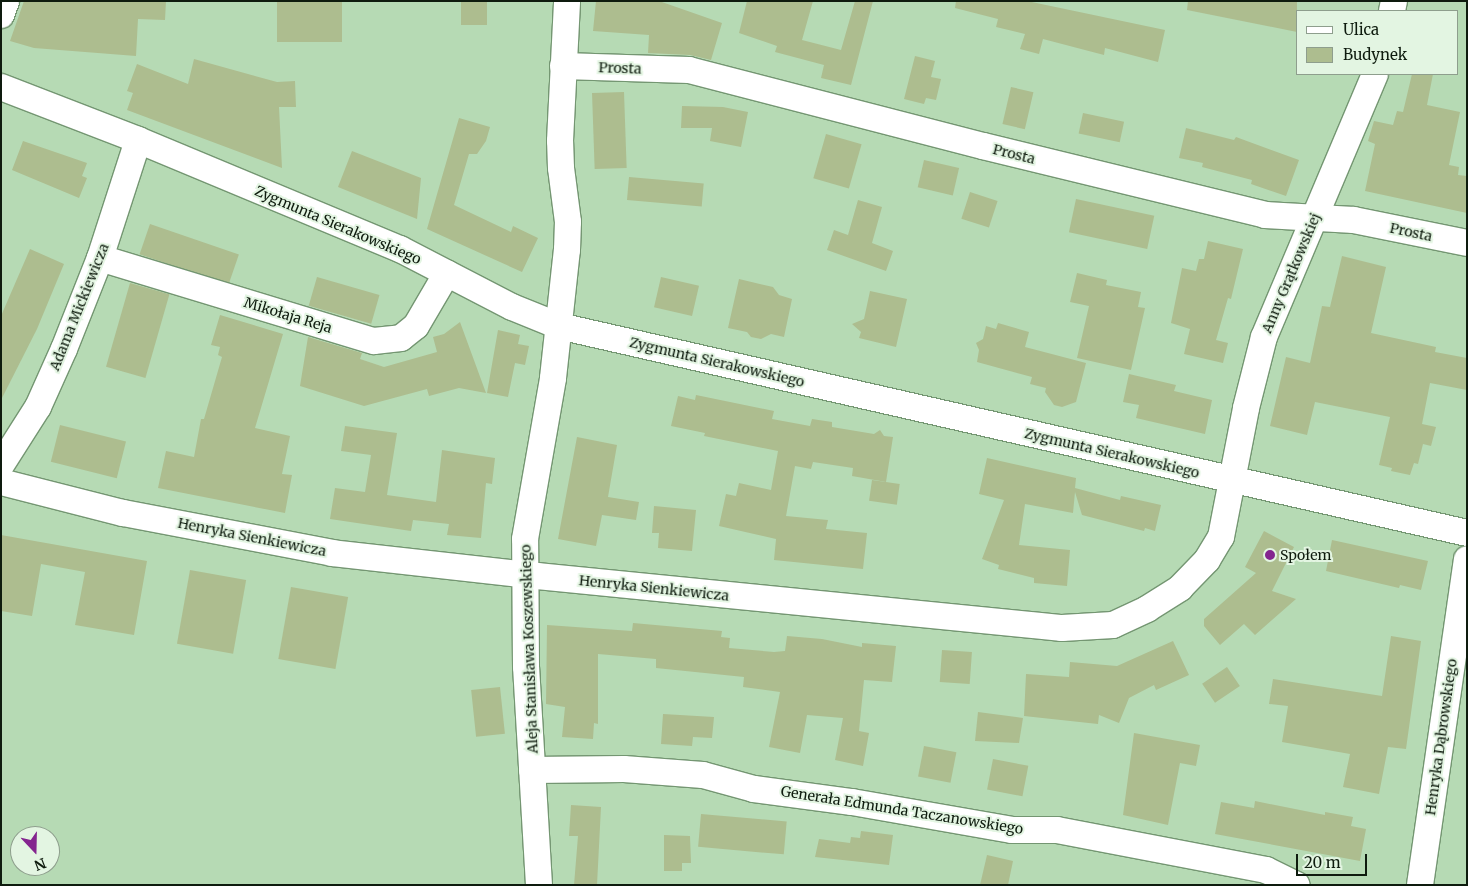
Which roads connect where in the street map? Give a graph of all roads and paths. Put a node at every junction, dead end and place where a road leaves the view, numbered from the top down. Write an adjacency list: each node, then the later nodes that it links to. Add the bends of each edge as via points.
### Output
1 (6, 1): 3 (street)
2 (567, 1): 4 (street, Aleja Stanisława Koszewskiego)
3 (1, 16)
4 (563, 66): 8 (street, Prosta, via 689,70 1265,214); 12 (street, Aleja Stanisława Koszewskiego, via 561,168 568,222)
5 (1375, 75): 8 (street, Anny Grątkowskiej)
6 (1, 87): 7 (street, Zygmunta Sierakowskiego)
7 (138, 140): 10 (street, Adama Mickiewicza); 11 (street, Zygmunta Sierakowskiego, via 400,249)
8 (1315, 217): 9 (street, Prosta, via 1354,220); 14 (street, Anny Grątkowskiej, via 1264,337)
9 (1467, 243)
10 (100, 258): 11 (street, Mikołaja Reja, via 374,341 401,338 416,326); 13 (street, Adama Mickiewicza, via 38,406)
11 (447, 274): 12 (street, Zygmunta Sierakowskiego, via 512,307)
12 (559, 326): 14 (street, Zygmunta Sierakowskiego); 18 (street, Aleja Stanisława Koszewskiego, via 529,509)
13 (1, 465)
14 (1232, 480): 16 (street, Zygmunta Sierakowskiego); 18 (street, Henryka Sienkiewicza, via 1220,537 1208,560 1180,588 1147,610 1113,625 1062,628)
15 (1, 482): 18 (street, Henryka Sienkiewicza, via 123,512 332,552)
16 (1467, 533)
17 (1467, 559): 22 (street, Henryka Dąbrowskiego)
18 (524, 575): 19 (street, Aleja Stanisława Koszewskiego)
19 (532, 770): 20 (street, Aleja Stanisława Koszewskiego); 21 (street, Generała Edmunda Taczanowskiego, via 624,769 703,775 754,789 852,802 1012,830 1057,830 1266,870)
20 (539, 885)
21 (1297, 885)
22 (1420, 885)

